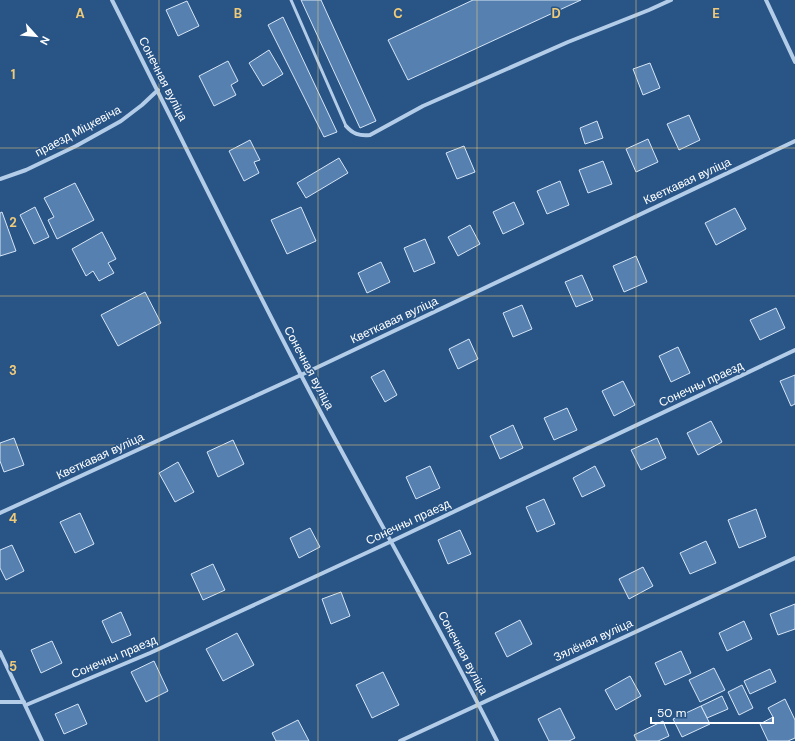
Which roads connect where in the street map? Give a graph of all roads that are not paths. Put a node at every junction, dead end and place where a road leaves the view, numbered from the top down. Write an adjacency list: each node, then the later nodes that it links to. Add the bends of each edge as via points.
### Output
1 (112, 0): 6 (street, Сонечная вуліца)
2 (291, 0): 7 (lane)
3 (671, 0): 7 (street, via 423,106 370,135 363,136 351,132)
4 (766, 0): 5 (street)
5 (795, 62)
6 (158, 90): 9 (street, праезд Міцкевіча, via 122,121 26,170); 11 (street, Сонечная вуліца)
7 (346, 126)
8 (795, 142): 11 (street, Кветкавая вуліца)
9 (0, 179)
10 (795, 350): 13 (street, Сонечны праезд)
11 (301, 375): 12 (street, Кветкавая вуліца); 13 (street, Сонечная вуліца)
12 (0, 512)
13 (392, 541): 17 (street, Сонечны праезд, via 150,653); 18 (street, Сонечная вуліца)
14 (795, 558): 18 (street, Зялёная вуліца)
15 (0, 652): 17 (street)
16 (0, 702): 17 (street, Сонечны праезд)
17 (25, 703): 19 (street)
18 (479, 704): 20 (street, Зялёная вуліца); 21 (street, Сонечная вуліца)
19 (42, 741)
20 (400, 741)
21 (497, 741)

